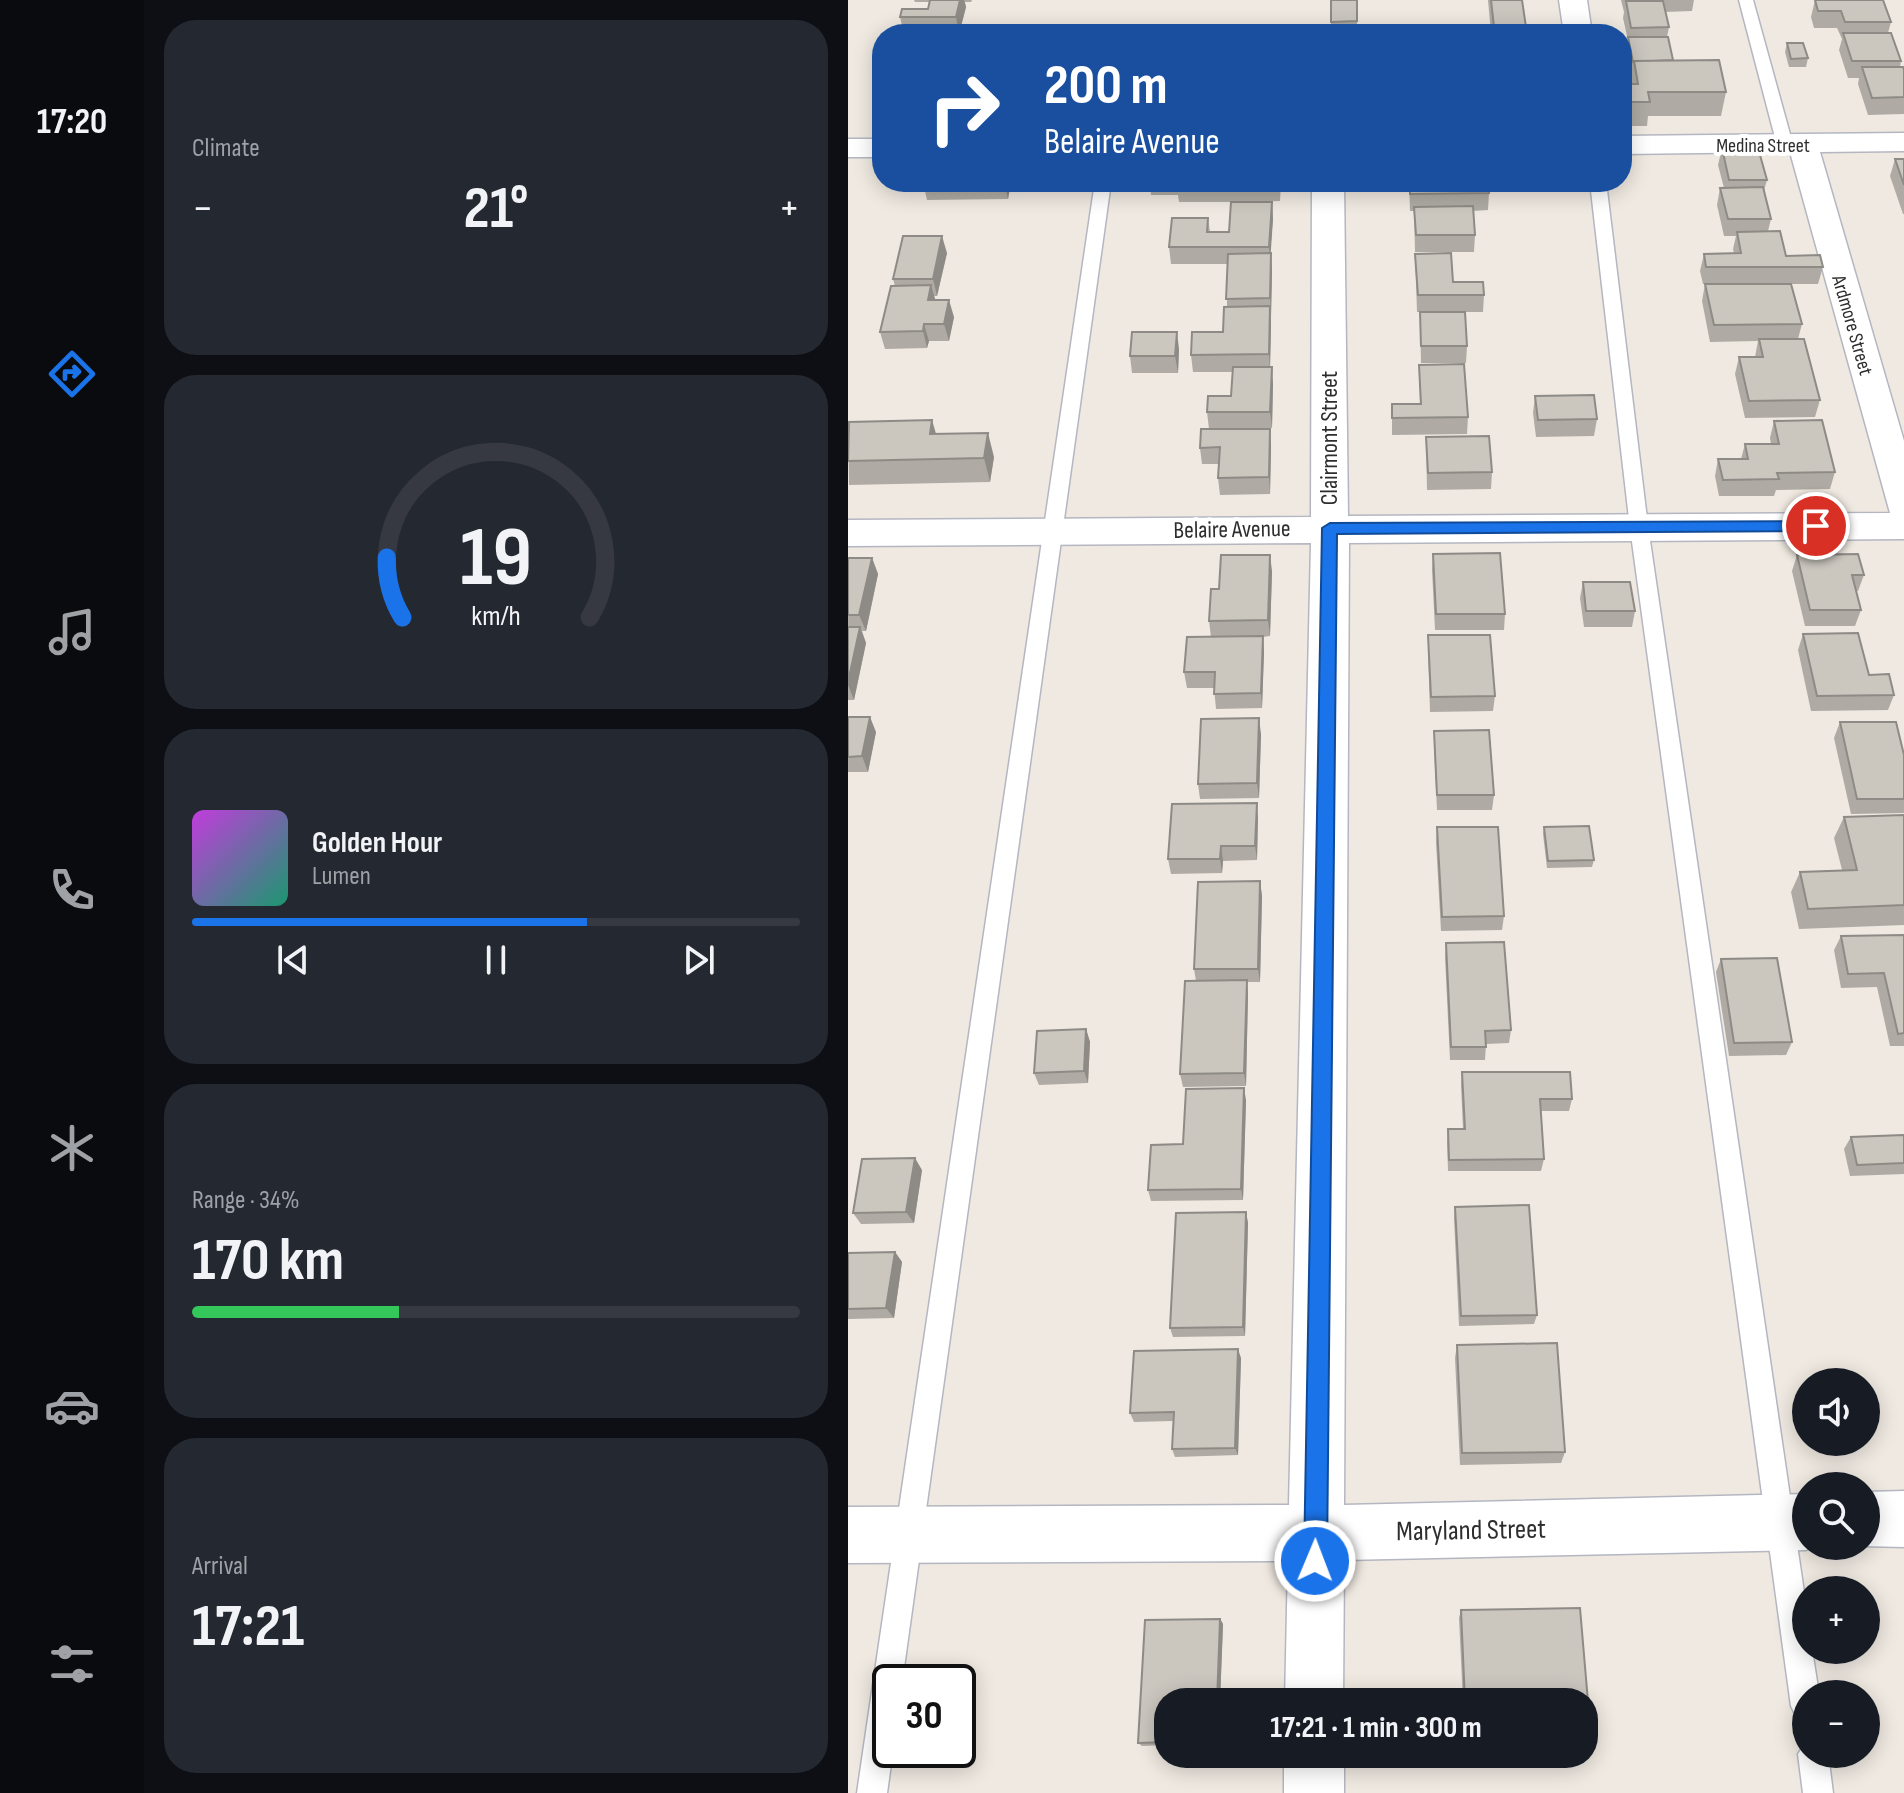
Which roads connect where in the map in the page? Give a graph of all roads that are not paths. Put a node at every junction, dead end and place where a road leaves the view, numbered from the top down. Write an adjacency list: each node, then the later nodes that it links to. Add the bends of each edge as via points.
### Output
1 (1573, 0): 3 (street)
2 (1746, 0): 6 (lane)
3 (1577, 24)
4 (1904, 142): 6 (street, Medina Street)
5 (1632, 145): 6 (street, Medina Street)
6 (1794, 145): 12 (street, Ardmore Street)
7 (848, 148): 8 (street)
8 (872, 148)
9 (1102, 192): 16 (lane)
10 (1328, 192): 15 (street, Clairmont Street)
11 (1599, 192): 14 (lane)
12 (1904, 505)
13 (1904, 526): 14 (street, Belaire Avenue)
14 (1639, 527): 15 (street, Belaire Avenue); 18 (lane)
15 (1330, 528): 16 (street, Belaire Avenue); 22 (street, Clairmont Street)
16 (1053, 531): 17 (street, Belaire Avenue); 24 (lane)
17 (848, 533)
18 (1792, 1516)
19 (1904, 1519): 20 (street)
20 (1880, 1520)
21 (1792, 1522): 22 (street, Maryland Street)
22 (1315, 1533): 24 (street, Maryland Street); 27 (street, Clairmont Street)
23 (848, 1535): 24 (street, Maryland Street)
24 (909, 1535): 30 (lane)
25 (1796, 1560): 26 (lane)
26 (1804, 1680)
27 (1314, 1688)
28 (1314, 1768): 31 (street)
29 (1815, 1768): 32 (lane)
30 (872, 1793)
31 (1314, 1793)
32 (1818, 1793)

